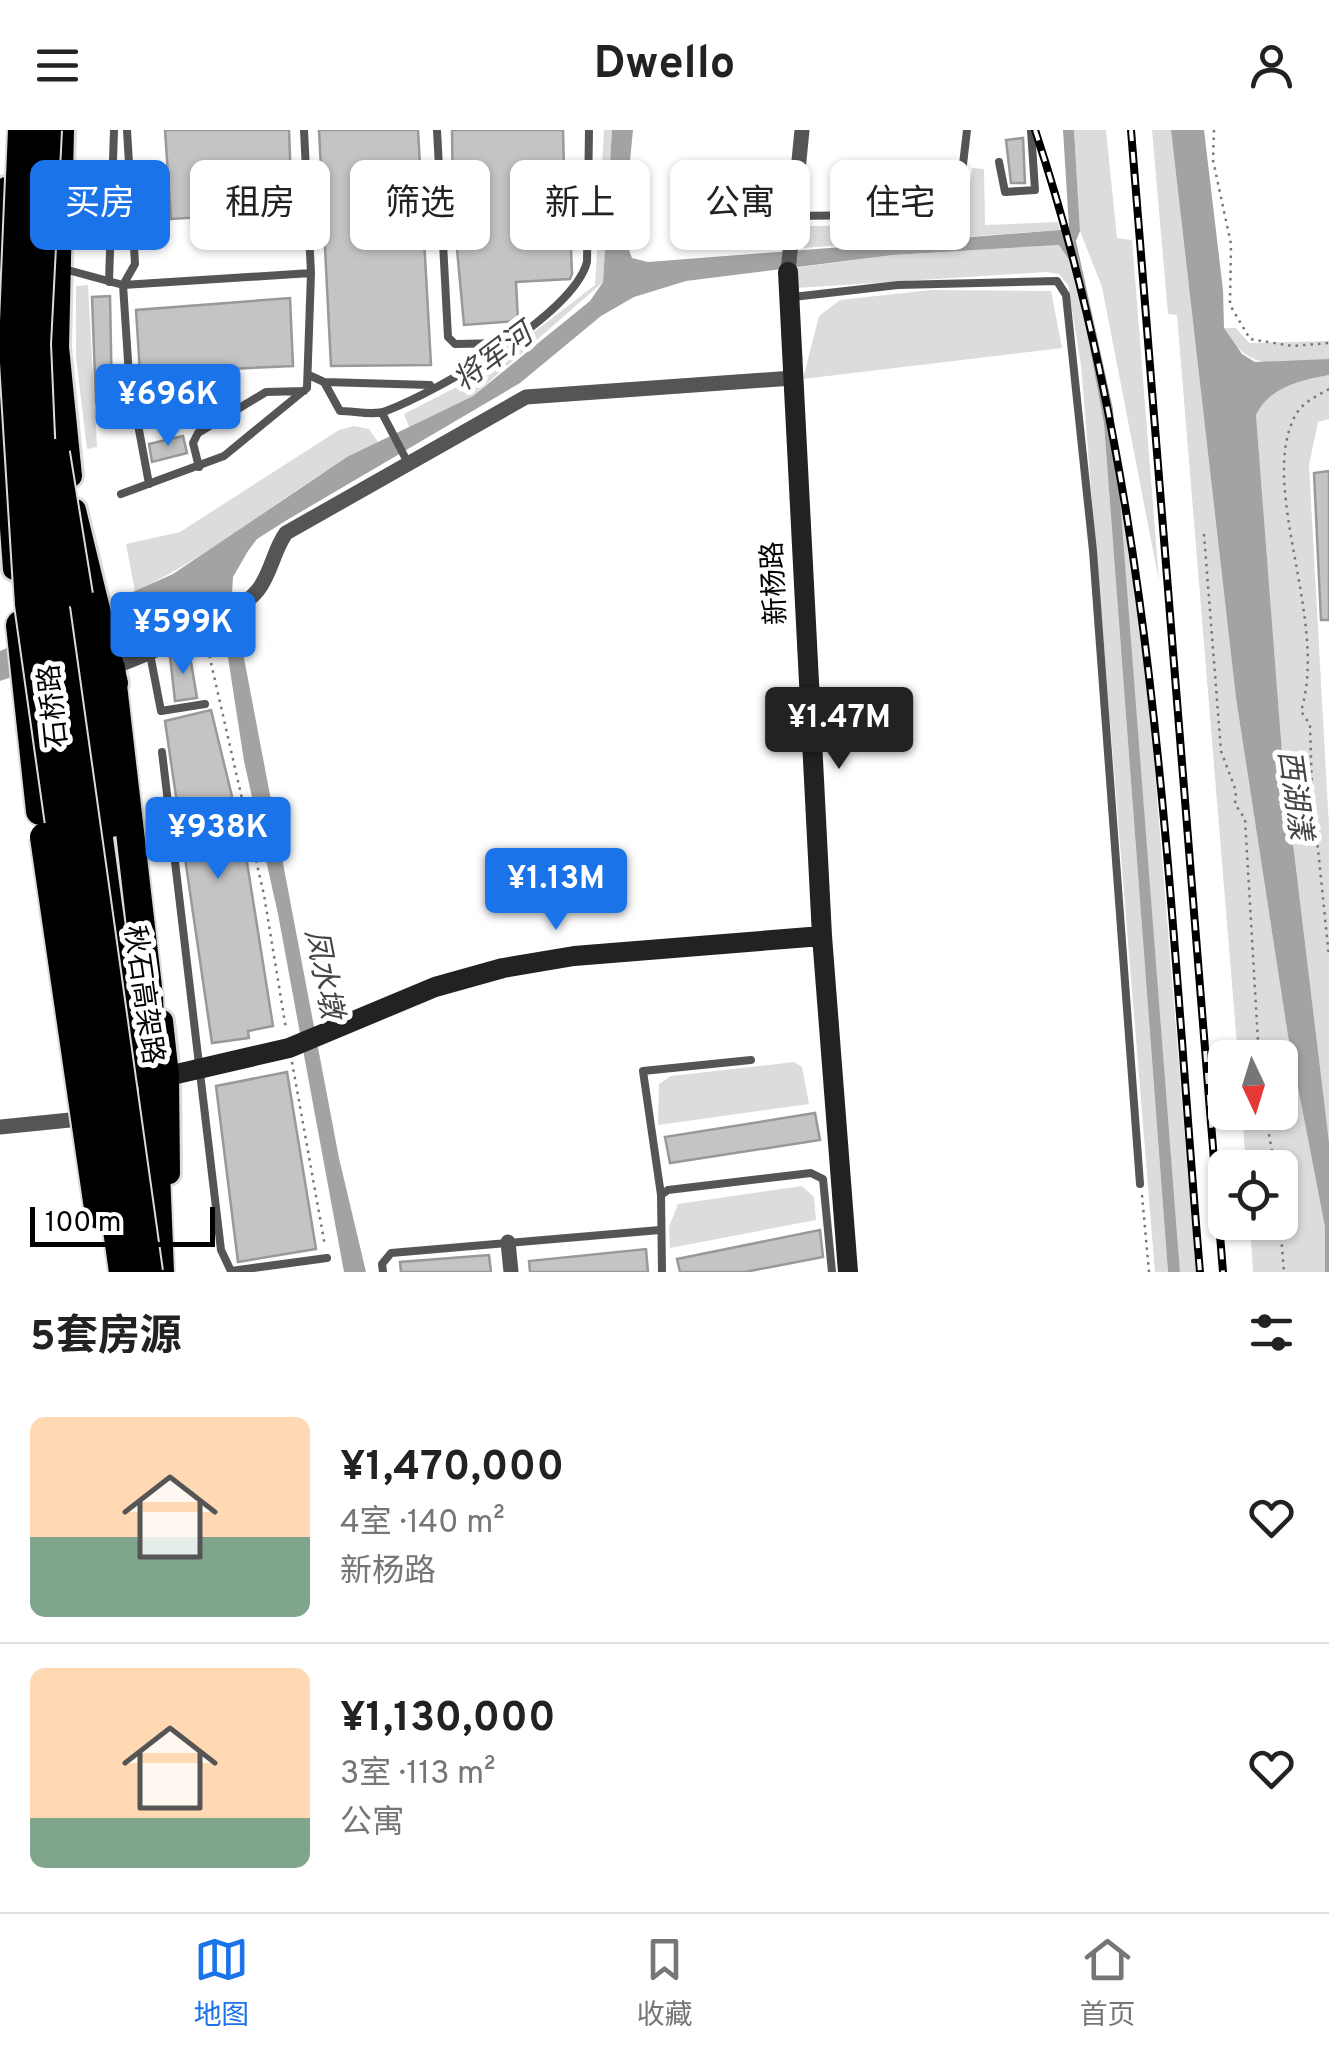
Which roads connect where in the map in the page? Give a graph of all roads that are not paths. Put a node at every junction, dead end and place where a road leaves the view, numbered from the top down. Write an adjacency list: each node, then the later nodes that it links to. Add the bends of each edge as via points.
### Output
1 (9, 130): 23 (main road)
2 (22, 130): 58 (highway, 秋石高架路, bridge, via 13,346 28,604)
3 (47, 130): 25 (highway, 秋石高架路, bridge)
4 (63, 130): 17 (main road, 石桥路)
5 (114, 130): 20 (lane)
6 (127, 130): 21 (lane, via 135,264)
7 (304, 130): 19 (lane)
8 (437, 130): 24 (lane, via 448,337 455,344)
9 (589, 130): 24 (lane, via 588,262 582,280)
10 (802, 130): 13 (street, 新杨路)
11 (967, 130): 15 (lane, via 958,206 951,214)
12 (1030, 130): 14 (lane, via 1035,190 1005,192)
13 (799, 160)
14 (999, 162)
15 (810, 216)
16 (790, 250): 18 (street, 新杨路)
17 (60, 268): 20 (lane); 38 (main road, 石桥路, via 58,346)
18 (788, 272): 22 (street, 新杨路)
19 (312, 274): 21 (lane); 26 (lane)
20 (109, 282): 21 (lane)
21 (123, 284): 35 (lane, via 131,397)
22 (788, 297): 28 (street, 新杨路); 52 (lane, via 898,285 1050,281 1066,295 1093,550)
23 (0, 308)
24 (512, 343): 30 (lane)
25 (36, 344): 51 (highway, bridge, via 135,1004); 59 (highway, 秋石高架路, bridge, via 52,612)
26 (311, 376): 29 (lane); 31 (lane)
27 (0, 378): 37 (main road)
28 (793, 378): 33 (street, via 544,393 510,404); 45 (street, 新杨路)
29 (324, 382): 30 (lane); 32 (lane, via 340,411)
30 (434, 386): 32 (lane)
31 (304, 391): 34 (lane, via 224,456); 34 (lane, via 266,392 198,433)
32 (382, 414): 33 (lane)
33 (408, 464): 40 (street, via 286,533 267,576 244,602)
34 (199, 466): 35 (lane)
35 (150, 484): 36 (lane)
36 (122, 494)
37 (3, 496): 38 (street); 39 (main road)
38 (73, 502): 41 (main road); 51 (main road, 石桥路, via 80,661)
39 (20, 631): 42 (highway)
40 (150, 654): 41 (street); 43 (lane, via 160,711)
41 (110, 667): 48 (main road, via 127,706); 60 (highway, via 149,996)
42 (27, 686): 49 (main road, 石桥路); 57 (highway, bridge, via 91,1175)
43 (205, 704)
44 (162, 752): 47 (lane)
45 (822, 936): 47 (street, via 504,968 434,986 302,1042); 66 (street, 新杨路)
46 (751, 1060): 53 (lane, via 644,1071)
47 (203, 1070): 48 (street); 56 (lane, via 226,1264 231,1271)
48 (168, 1076): 61 (main road)
49 (94, 1118): 50 (street); 57 (main road, 石桥路)
50 (0, 1127)
51 (145, 1163): 60 (main road, 石桥路)
52 (1140, 1184)
53 (661, 1195): 54 (lane); 65 (lane, via 811,1173 823,1178)
54 (660, 1230): 55 (lane); 64 (lane)
55 (508, 1242): 62 (lane, via 391,1253); 63 (street)
56 (327, 1258)
57 (110, 1272)
58 (122, 1272)
59 (148, 1272)
60 (159, 1272)
61 (172, 1272)
62 (383, 1272)
63 (511, 1272)
64 (662, 1272)
65 (832, 1272)
66 (848, 1272)

